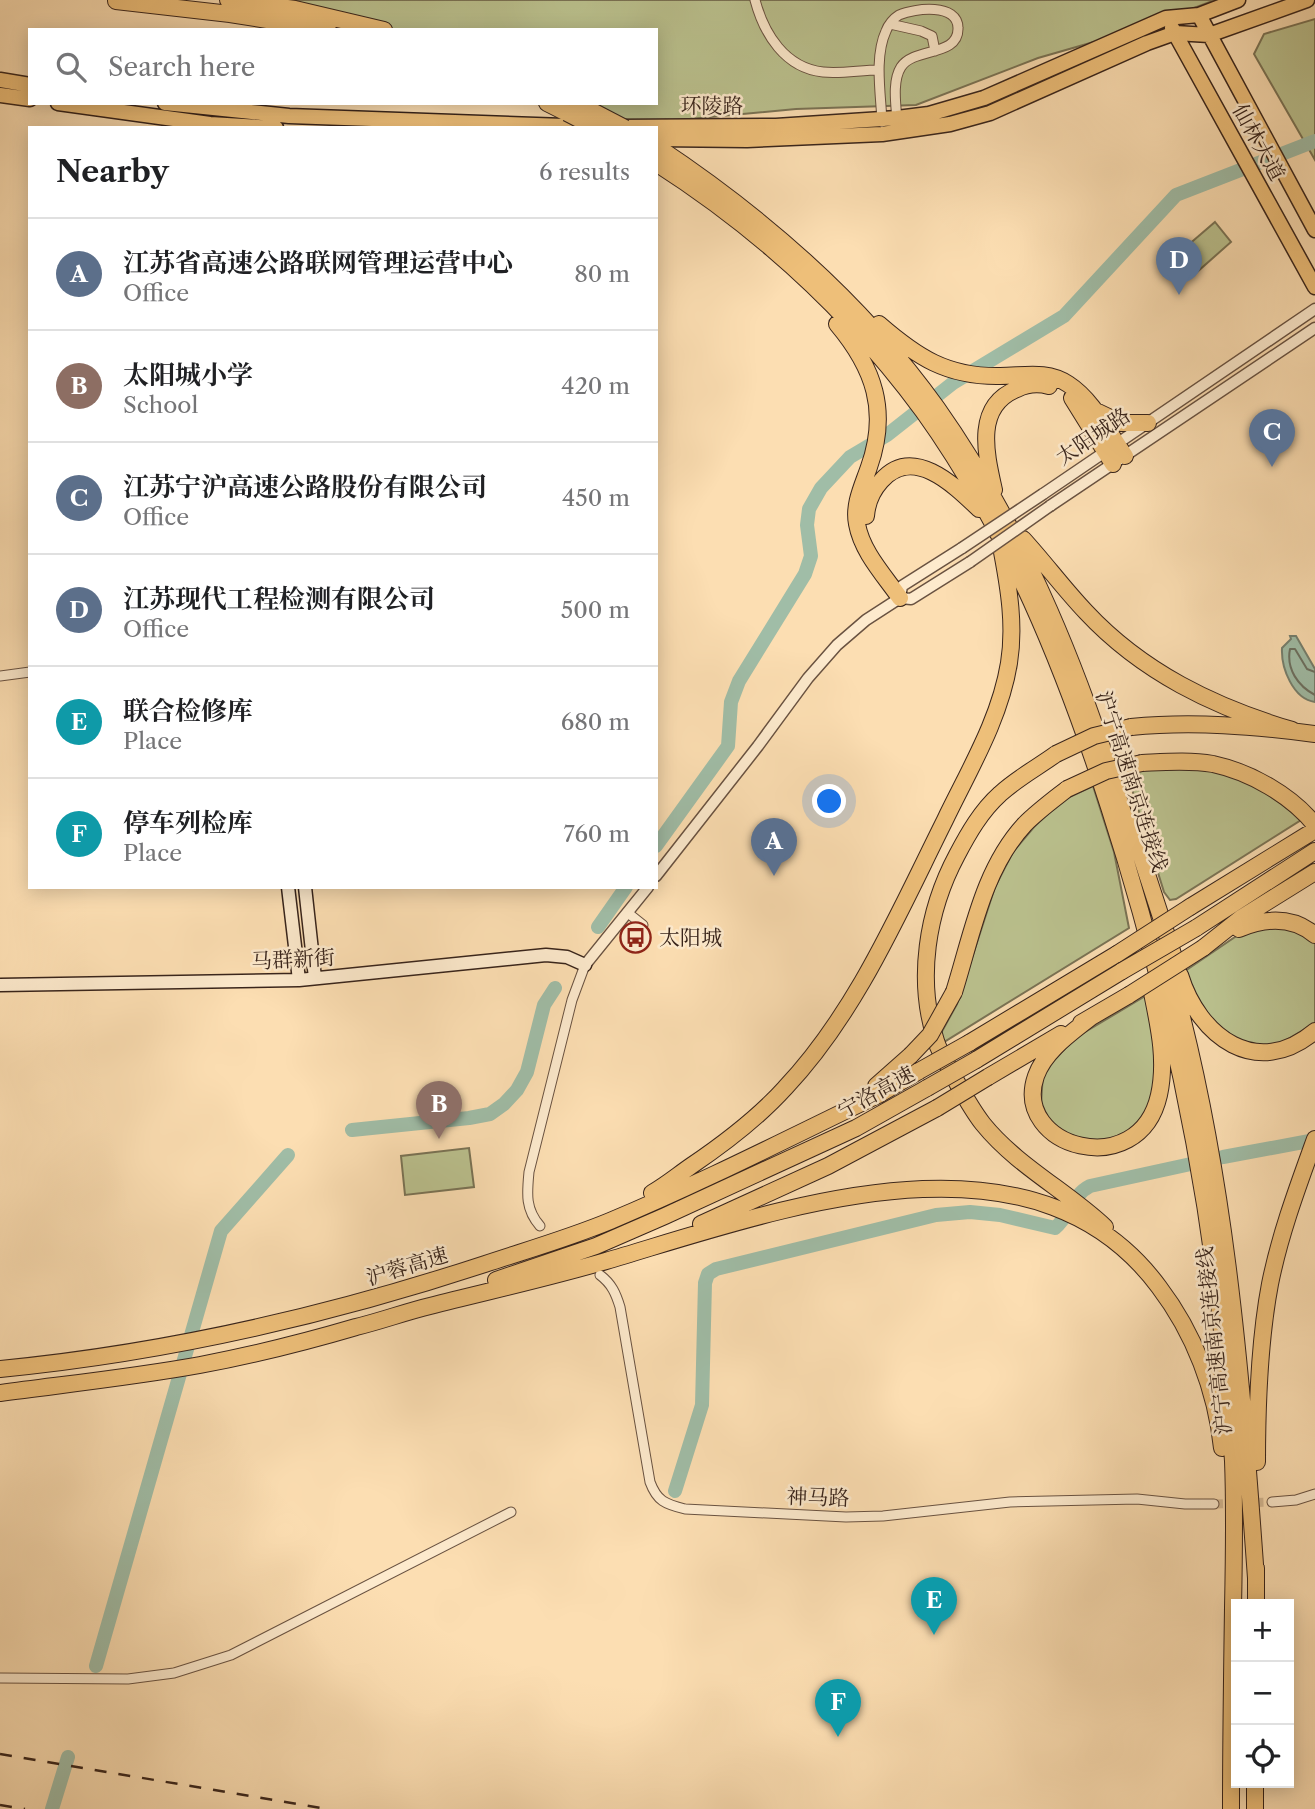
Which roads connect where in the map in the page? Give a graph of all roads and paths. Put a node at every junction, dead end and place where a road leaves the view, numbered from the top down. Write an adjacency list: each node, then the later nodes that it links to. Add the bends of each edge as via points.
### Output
1 (228, 0): 10 (highway, via 295,9)
2 (755, 0): 14 (street, via 768,33 783,55 794,62 823,72)
3 (1238, 0): 6 (main road, 环陵路)
4 (1307, 0): 12 (main road, 环陵路)
5 (116, 1): 9 (highway)
6 (1199, 15): 7 (main road, 环陵路); 12 (main road, 仙林大道)
7 (1166, 18): 11 (main road, 仙林大道); 27 (main road, 环陵路, via 984,98)
8 (890, 24): 13 (street, via 932,36); 13 (street, via 907,12 949,13 956,18 957,37); 14 (street, via 884,33)
9 (317, 28)
10 (376, 28)
11 (1175, 33): 12 (main road, 环陵路); 27 (main road, 环陵路, via 990,113 950,124); 34 (main road, 仙林大道)
12 (1209, 35): 32 (main road, 仙林大道)
13 (935, 51): 27 (street, via 901,66)
14 (879, 70): 27 (street)
15 (0, 80): 16 (main road)
16 (28, 85)
17 (0, 95): 18 (main road)
18 (28, 99)
19 (77, 105): 22 (main road, 环陵路)
20 (173, 105): 22 (main road, 环陵路)
21 (572, 108): 25 (highway, bridge); 26 (highway, bridge)
22 (238, 122): 23 (main road, 环陵路); 24 (main road, 环陵路)
23 (263, 126)
24 (499, 126)
25 (594, 126)
26 (620, 126)
27 (890, 126): 28 (main road, 环陵路); 29 (main road, 环陵路, via 747,140)
28 (658, 127)
29 (658, 139)
30 (666, 164): 31 (highway, 沪宁高速南京连接线); 33 (highway, 沪宁高速南京连接线, via 749,213)
31 (741, 223): 37 (highway, 沪宁高速南京连接线, via 790,264); 44 (highway, via 802,283 868,368 875,389 878,434 856,508 857,524 867,551)
32 (1315, 230)
33 (787, 244): 37 (highway, 沪宁高速南京连接线, via 846,299); 38 (highway, via 926,360 960,373 1052,376 1070,385)
34 (1315, 287)
35 (1315, 309): 40 (street, 太阳城路)
36 (1315, 328): 41 (street, 太阳城路)
37 (920, 397): 39 (highway, 沪宁高速南京连接线)
38 (1093, 409): 40 (highway, via 1121,424); 41 (highway)
39 (931, 412): 42 (highway, 沪宁高速南京连接线); 43 (highway, 沪宁高速南京连接线)
40 (1148, 423): 41 (street, 太阳城路)
41 (1115, 454): 42 (highway, via 1073,399 1058,389 1041,384 1007,393 995,404 985,440); 44 (street, 太阳城路, bridge, via 1043,494); 44 (street, 太阳城路, bridge, via 970,562)
42 (997, 505): 43 (highway, 沪宁高速南京连接线)
43 (1001, 527): 44 (highway, via 952,483 925,468 898,469 886,475 871,496 868,535); 47 (highway, via 1087,614 1151,668 1193,694); 49 (highway, 沪宁高速南京连接线, via 1058,630); 51 (highway, 沪宁高速南京连接线, via 1061,670); 74 (highway, via 1012,628 1003,690 976,756 866,973 811,1057 757,1116 727,1143 664,1186)
44 (904, 594): 54 (street, 太阳城路, via 837,645)
45 (28, 672): 46 (street)
46 (0, 676)
47 (1292, 730): 48 (highway); 72 (highway, bridge, via 1173,723 1094,737 1056,754 999,794 971,829 942,884 926,967 936,1042 984,1126 1067,1195)
48 (1315, 734)
49 (1114, 785): 67 (highway, via 1135,830 1182,981 1199,1017 1223,1040 1245,1050 1280,1050); 70 (highway, 沪宁高速南京连接线, via 1172,980)
50 (1315, 827): 68 (highway, 宁洛高速, bridge, via 1295,844 969,1043 878,1095); 68 (highway, bridge, via 1286,798 1261,783 1198,762 1142,763 1106,771 1067,789 1025,824 995,870 954,992 930,1035 885,1080)
51 (1124, 852): 66 (highway, via 1161,1037 1160,1083 1148,1120 1125,1141 1100,1149 1074,1144 1047,1128 1035,1107 1033,1091 1045,1058); 70 (highway, 沪宁高速南京连接线)
52 (1310, 855): 76 (highway, 宁洛高速, bridge, via 1196,928 856,1128 596,1246)
53 (1315, 872): 61 (highway)
54 (658, 873)
55 (288, 889): 64 (main road)
56 (305, 889): 63 (main road)
57 (647, 889): 58 (street)
58 (628, 914): 59 (street); 62 (street)
59 (643, 925)
60 (1315, 935): 61 (highway, via 1290,922 1272,920 1256,922)
61 (1203, 947): 66 (highway, bridge)
62 (585, 965): 63 (main road, 马群新街, via 546,954); 73 (street, via 529,1172 526,1196 530,1215)
63 (315, 978): 64 (main road, 马群新街)
64 (299, 980): 65 (main road, 马群新街)
65 (0, 985)
66 (1090, 1018): 75 (highway, bridge, via 872,1144)
67 (1315, 1031)
68 (804, 1130): 74 (highway, 沪蓉高速, via 668,1196)
69 (1315, 1139): 83 (highway, via 1279,1245 1263,1331)
70 (1204, 1152): 71 (highway, 沪宁高速南京连接线)
71 (1207, 1170): 83 (highway, 沪宁高速南京连接线, via 1230,1283); 84 (highway, 沪宁高速南京连接线, via 1228,1392 1235,1510)
72 (1084, 1215): 75 (highway, via 974,1189 866,1193 777,1212); 84 (highway, via 1130,1253 1157,1284 1200,1359 1220,1432)
73 (540, 1226)
74 (585, 1230): 77 (highway, 沪蓉高速, via 288,1322 179,1344)
75 (600, 1269): 76 (highway); 81 (street, 神马路, via 621,1307 650,1482 654,1496 664,1504 846,1517 1010,1502 1137,1499)
76 (425, 1307): 78 (highway, via 277,1349 200,1365)
77 (0, 1369)
78 (0, 1392)
79 (1315, 1494): 80 (street)
80 (1272, 1502)
81 (1214, 1504)
82 (511, 1512): 86 (street, via 231,1655 174,1673 128,1678)
83 (1256, 1578): 85 (highway)
84 (1233, 1597): 88 (highway)
85 (1256, 1599)
86 (0, 1678)
87 (1255, 1788): 89 (highway)
88 (1231, 1809)
89 (1255, 1809)

